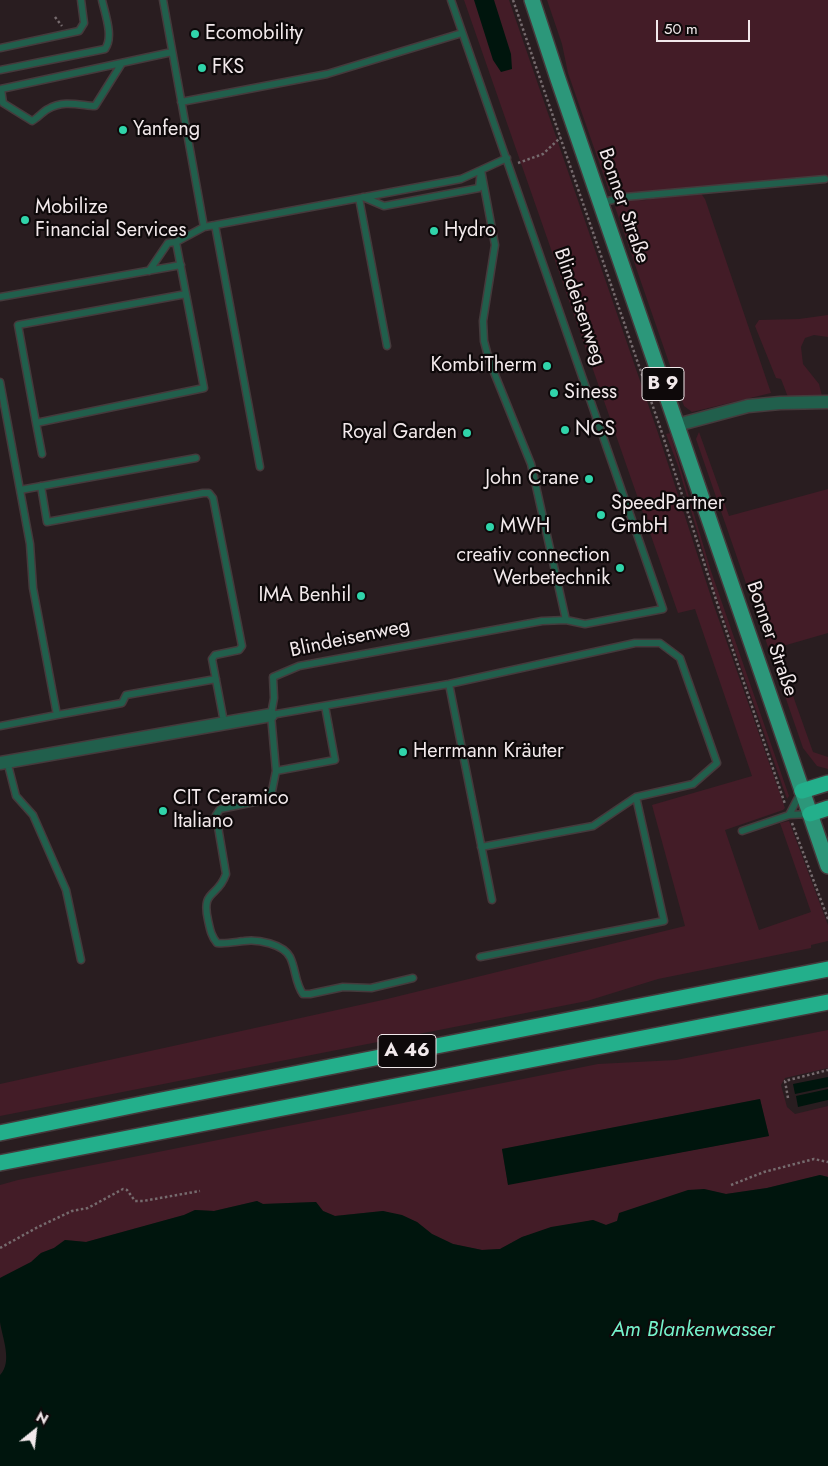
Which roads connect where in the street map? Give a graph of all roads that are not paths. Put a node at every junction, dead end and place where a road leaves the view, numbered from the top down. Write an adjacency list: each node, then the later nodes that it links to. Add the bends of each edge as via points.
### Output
1 (81, 0): 7 (lane, via 84,23 80,31)
2 (102, 0): 10 (lane, via 109,36 105,50)
3 (163, 0): 8 (lane)
4 (451, 0): 6 (lane)
5 (532, 0): 16 (main road, Bonner Straße / B 9)
6 (462, 33): 11 (lane, via 327,74); 12 (lane)
7 (0, 48)
8 (172, 52): 9 (lane); 11 (lane)
9 (122, 63): 9 (lane, via 1,88 3,103 32,122 54,106 67,103 95,106)
10 (0, 70)
11 (181, 102): 18 (lane)
12 (507, 158): 13 (lane); 34 (lane, Blindeisenweg, via 663,609 585,624)
13 (481, 170): 15 (lane, via 460,179); 15 (lane, via 479,188 384,206); 34 (lane, via 495,245 483,321 484,341 531,464)
14 (825, 179): 16 (lane, via 625,197)
15 (361, 198): 17 (lane); 24 (lane)
16 (600, 203): 28 (main road, Bonner Straße / B 9)
17 (215, 225): 18 (lane); 31 (lane)
18 (204, 227): 19 (lane)
19 (176, 242): 20 (lane); 21 (lane, via 168,243)
20 (181, 265): 21 (lane); 22 (lane)
21 (149, 271): 23 (lane)
22 (186, 294): 27 (lane, via 204,388); 27 (lane, via 18,325)
23 (0, 297)
24 (387, 346)
25 (0, 382): 33 (lane)
26 (828, 402): 28 (street, via 756,405)
27 (36, 423): 29 (lane)
28 (677, 425): 45 (main road, Bonner Straße / B 9)
29 (42, 454)
30 (196, 458): 32 (lane)
31 (260, 467)
32 (41, 486): 33 (lane); 35 (lane, via 47,522 203,493 213,498 242,646 239,650 215,655 212,659)
33 (20, 490): 38 (lane, via 30,544 33,588)
34 (566, 620): 39 (lane, Blindeisenweg, via 542,621 299,666 273,677 274,698)
35 (216, 679): 38 (lane, via 126,695 122,703); 40 (lane)
36 (449, 684): 37 (lane); 46 (lane, via 635,643 660,643 680,658 717,763 693,784); 51 (lane)
37 (324, 706): 39 (lane); 43 (lane, via 334,760)
38 (57, 715): 41 (lane)
39 (270, 715): 40 (street); 43 (lane)
40 (224, 722): 42 (street)
41 (0, 726)
42 (4, 762): 55 (lane, via 16,796 33,815 66,890)
43 (276, 771): 57 (lane, via 272,791 260,801 220,809 216,815 226,874 205,906 212,937 217,943 246,940 278,945 286,950 303,994 343,987 371,988)
44 (828, 783): 45 (highway)
45 (802, 791): 48 (main road, Bonner Straße / B 9); 49 (lane)
46 (636, 797): 51 (lane, via 592,826); 54 (lane, via 664,921)
47 (828, 808): 48 (highway)
48 (810, 814): 49 (lane); 52 (main road, Bonner Straße / B 9)
49 (789, 815): 50 (lane)
50 (742, 831)
51 (481, 847): 53 (lane)
52 (828, 866)
53 (492, 900)
54 (480, 957)
55 (81, 960)
56 (821, 970): 59 (highway, A 46)
57 (413, 978)
58 (827, 1002): 60 (highway, A 46)
59 (0, 1133)
60 (0, 1163)

